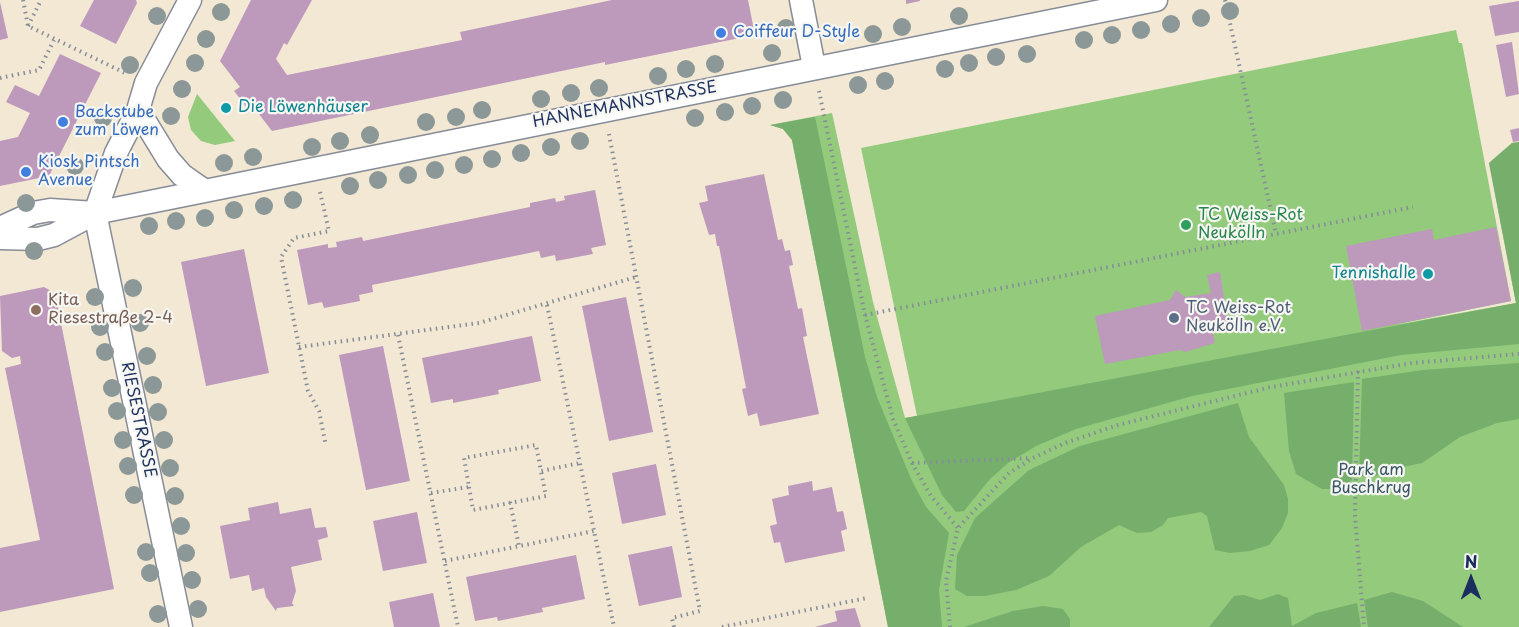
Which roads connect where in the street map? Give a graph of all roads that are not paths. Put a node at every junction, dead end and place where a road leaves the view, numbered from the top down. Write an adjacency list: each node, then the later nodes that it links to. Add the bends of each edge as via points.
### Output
1 (190, 0): 5 (street, via 146,83)
2 (801, 0): 4 (street)
3 (1156, 0): 4 (street, HANNEMANNSTRASSE)
4 (814, 67): 6 (street, HANNEMANNSTRASSE)
5 (138, 110): 6 (street, via 168,159); 7 (street, via 116,153)
6 (202, 189): 7 (street, HANNEMANNSTRASSE)
7 (95, 213): 8 (street, HANNEMANNSTRASSE, via 50,210); 9 (street, HANNEMANNSTRASSE, via 54,236); 10 (street, RIESESTRASSE)
8 (0, 228)
9 (0, 238)
10 (181, 627)

